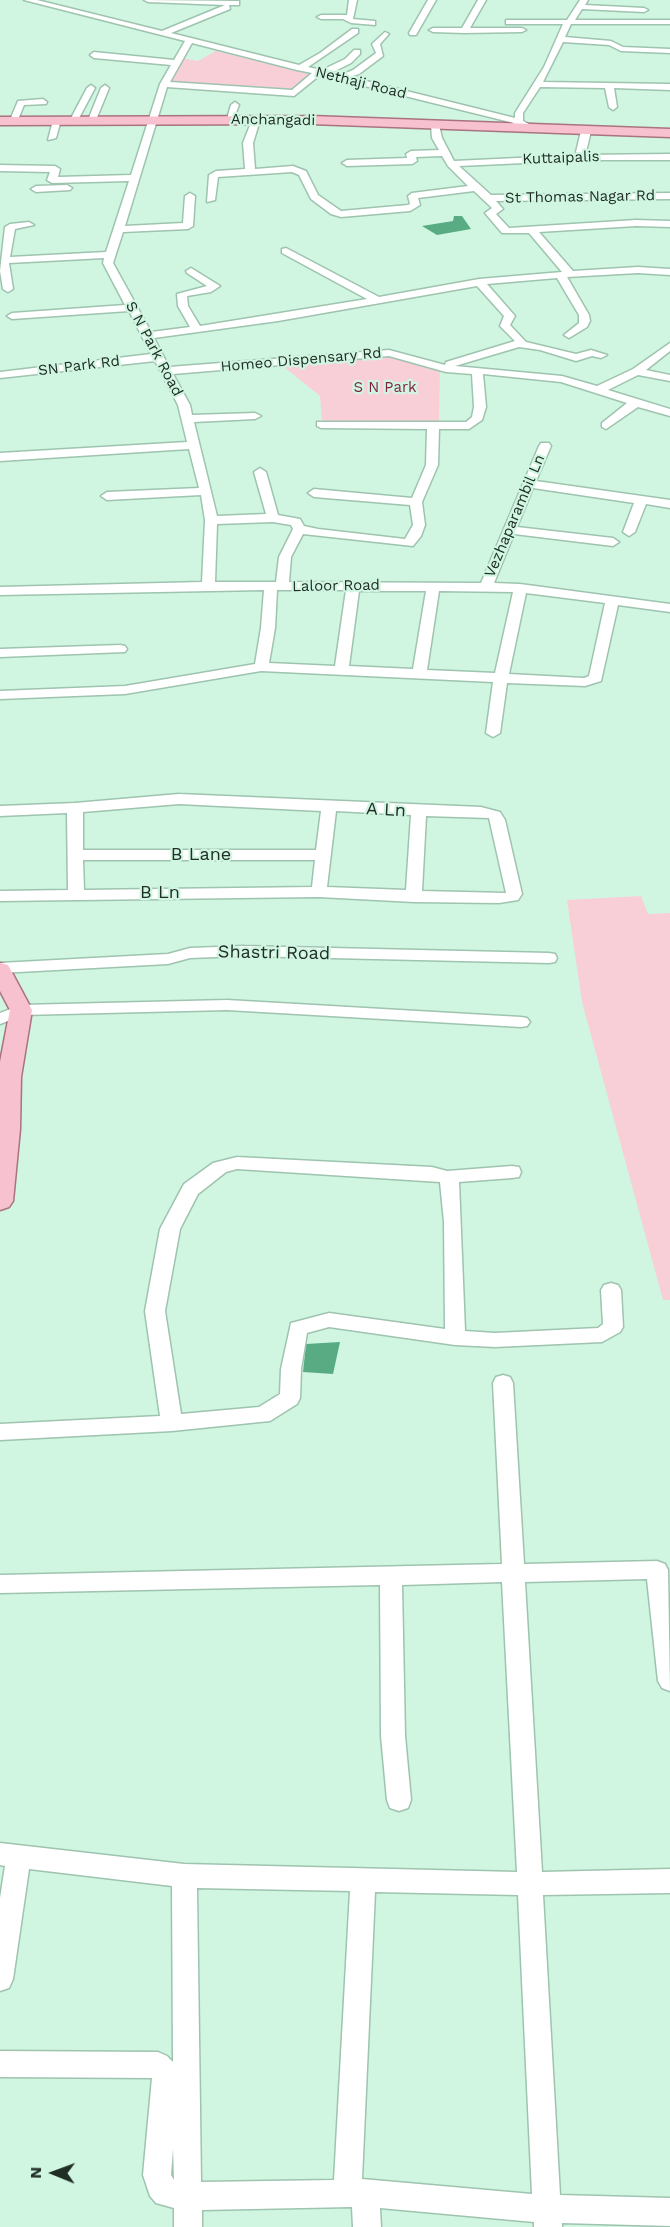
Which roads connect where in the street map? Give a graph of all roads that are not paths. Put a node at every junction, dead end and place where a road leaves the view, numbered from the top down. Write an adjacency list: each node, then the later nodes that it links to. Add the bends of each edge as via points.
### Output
1 (28, 0): 9 (street, Nethaji Road)
2 (76, 0): 9 (street)
3 (148, 0): 7 (street)
4 (353, 0): 12 (street, via 351,17)
5 (432, 0): 21 (street)
6 (482, 0): 19 (street)
7 (237, 2): 20 (street)
8 (582, 4): 10 (street); 15 (street)
9 (60, 8): 20 (street, Nethaji Road)
10 (653, 10)
11 (321, 17): 12 (street)
12 (347, 19): 16 (street)
13 (670, 21): 15 (street)
14 (509, 22): 15 (street)
15 (570, 22): 23 (street)
16 (372, 23)
17 (433, 30): 19 (street)
18 (355, 31): 29 (street)
19 (464, 31): 23 (street, via 479,28)
20 (164, 33): 24 (street, Nethaji Road)
21 (413, 33)
22 (385, 34): 31 (street, via 376,44 380,54)
23 (561, 35): 25 (street, via 611,43 621,50); 33 (street)
24 (190, 40): 28 (street); 29 (street, Nethaji Road)
25 (670, 51)
26 (357, 52): 30 (street, via 348,61)
27 (94, 55): 28 (street)
28 (175, 63): 32 (street)
29 (300, 68): 30 (street, Nethaji Road)
30 (321, 73): 31 (street, Nethaji Road); 32 (street, via 294,93)
31 (341, 78): 50 (street, Nethaji Road)
32 (164, 84): 41 (street)
33 (537, 84): 34 (street); 50 (street)
34 (609, 85): 35 (street); 40 (street)
35 (670, 87)
36 (91, 88): 44 (street)
37 (105, 88): 45 (street)
38 (43, 102): 42 (street, via 21,103)
39 (235, 105): 46 (street)
40 (613, 107)
41 (154, 119): 45 (main road, Anchangadi); 46 (main road, Anchangadi); 63 (street)
42 (14, 120): 43 (main road, Anchangadi); 48 (main road, Anchangadi)
43 (57, 120): 44 (main road, Anchangadi); 53 (street)
44 (74, 120): 45 (main road, Anchangadi)
45 (92, 120)
46 (229, 120): 47 (main road, Anchangadi)
47 (256, 120): 49 (main road, Anchangadi); 62 (street, via 249,143)
48 (0, 121)
49 (435, 125): 50 (main road, Anchangadi); 55 (street)
50 (514, 125): 51 (main road, Anchangadi)
51 (586, 131): 52 (main road, Anchangadi); 54 (street)
52 (670, 133)
53 (51, 138)
54 (580, 152)
55 (445, 153): 58 (street, via 411,154 412,162); 59 (street)
56 (629, 157): 57 (street, Kuttaipalis); 59 (street, Kuttaipalis); 60 (street, via 630,162)
57 (670, 157)
58 (347, 163)
59 (452, 164): 64 (street)
60 (616, 167)
61 (0, 168): 63 (street, via 55,169 52,180)
62 (250, 171): 64 (street, via 302,170 314,197 341,214 410,208 415,206 415,195); 69 (street, via 216,174 212,177)
63 (132, 183): 65 (street); 72 (street)
64 (476, 188): 68 (street)
65 (36, 189)
66 (190, 196): 72 (street, via 189,226)
67 (670, 196): 68 (street, St Thomas Nagar Rd)
68 (489, 198): 73 (street, via 498,209 490,213 506,231)
69 (210, 200)
70 (670, 224): 73 (street)
71 (29, 225): 75 (street, via 11,225)
72 (117, 229): 76 (street)
73 (531, 229): 79 (street)
74 (286, 251): 82 (street)
75 (4, 253): 76 (street); 81 (street)
76 (109, 255): 83 (street, S N Park Road, via 108,263)
77 (191, 271): 85 (street, via 215,286 182,294 183,306)
78 (670, 272): 79 (street)
79 (565, 275): 80 (street); 86 (street, via 585,321)
80 (479, 282): 82 (street); 88 (street, via 510,316 505,323 520,339)
81 (8, 289)
82 (377, 300): 85 (street)
83 (132, 308): 84 (street); 87 (street, S N Park Road)
84 (12, 316)
85 (197, 330): 87 (street)
86 (569, 335)
87 (148, 336): 91 (street, S N Park Road)
88 (519, 344): 90 (street, via 548,348 576,358 591,353); 92 (street)
89 (670, 346): 95 (street)
90 (601, 356)
91 (158, 357): 94 (street, S N Park Road); 96 (street, SN Park Rd)
92 (440, 368): 93 (street, Homeo Dispensary Rd); 94 (street, Homeo Dispensary Rd, via 389,353)
93 (477, 370): 98 (street, Homeo Dispensary Rd, via 562,379); 105 (street, via 478,418 469,425)
94 (166, 371): 102 (street, S N Park Road)
95 (637, 371): 97 (street); 98 (street)
96 (0, 375)
97 (670, 378)
98 (596, 391): 99 (street, Homeo Dispensary Rd)
99 (636, 403): 100 (street, Homeo Dispensary Rd); 104 (street)
100 (670, 413)
101 (255, 416): 102 (street)
102 (188, 419): 106 (street, S N Park Road)
103 (321, 424): 105 (street)
104 (606, 425)
105 (433, 426): 115 (street, via 432,465)
106 (195, 445): 108 (street); 111 (street, S N Park Road)
107 (545, 446): 110 (street, Vezhaparambil Ln)
108 (0, 458)
109 (260, 472): 117 (street)
110 (528, 484): 114 (street); 120 (street, Vezhaparambil Ln)
111 (206, 491): 113 (street); 118 (street, S N Park Road)
112 (314, 493): 115 (street)
113 (107, 496)
114 (641, 500): 116 (street); 121 (street)
115 (416, 502): 119 (street, via 419,525 408,543)
116 (670, 504)
117 (273, 518): 118 (street); 119 (street, via 296,522)
118 (211, 520): 123 (street, S N Park Road)
119 (299, 529): 126 (street, via 285,556)
120 (510, 530): 122 (street); 127 (street, Vezhaparambil Ln)
121 (629, 532)
122 (613, 542)
123 (208, 586): 126 (street, Laloor Road); 129 (street, Laloor Road)
124 (353, 586): 125 (street, Laloor Road); 126 (street, Laloor Road); 135 (street)
125 (433, 586): 127 (street, Laloor Road); 136 (street)
126 (277, 587): 134 (street)
127 (486, 587): 128 (street, Laloor Road)
128 (520, 588): 130 (street, Laloor Road); 137 (street)
129 (0, 591)
130 (612, 601): 131 (street, Laloor Road); 137 (street, via 596,678 585,682)
131 (670, 608)
132 (120, 649): 133 (street)
133 (0, 653)
134 (261, 668): 135 (street); 138 (street, via 125,690)
135 (341, 670): 136 (street)
136 (420, 674): 137 (street)
137 (501, 678): 139 (street)
138 (0, 694)
139 (493, 733)
140 (329, 807): 141 (street, A Ln, via 179,799); 143 (street, A Ln); 145 (street)
141 (75, 808): 142 (street, A Ln); 144 (street)
142 (0, 810)
143 (419, 811): 149 (street); 149 (street, A Ln, via 481,812 495,816 514,894 500,898)
144 (77, 855): 145 (street, B Lane); 147 (street)
145 (324, 855): 146 (street)
146 (319, 892): 147 (street, B Ln); 149 (street, A Ln)
147 (76, 894): 148 (street, B Ln)
148 (0, 896)
149 (414, 897)
150 (549, 958): 151 (street, Shastri Road, via 244,951)
151 (0, 969): 152 (main road)
152 (10, 1014): 153 (street, via 227,1005); 156 (main road, via 8,1129)
153 (522, 1022)
154 (512, 1172): 155 (street)
155 (447, 1177): 158 (street, via 452,1203); 160 (street, via 237,1163 220,1167 191,1189 170,1229 155,1311)
156 (0, 1201)
157 (611, 1290): 158 (street, via 613,1327 602,1335)
158 (455, 1338): 160 (street, via 329,1320 298,1328 290,1398 262,1415)
159 (503, 1383): 162 (street)
160 (172, 1423): 161 (street)
161 (0, 1432)
162 (513, 1573): 163 (street); 165 (street, via 657,1570); 171 (street)
163 (391, 1576): 164 (street); 166 (street, via 393,1736)
164 (0, 1584)
165 (670, 1681)
166 (399, 1800)
167 (9, 1855): 168 (street); 172 (street)
168 (184, 1876): 169 (street); 175 (street)
169 (363, 1881): 171 (street); 174 (street)
170 (670, 1881): 171 (street)
171 (531, 1884): 177 (street)
172 (0, 1979)
173 (0, 2064): 175 (street, via 158,2065 165,2073 166,2087 157,2175 166,2193)
174 (356, 2193): 175 (street); 177 (street); 179 (street)
175 (188, 2196): 178 (street)
176 (670, 2212): 177 (street)
177 (548, 2218)
178 (188, 2227)
179 (367, 2227)

